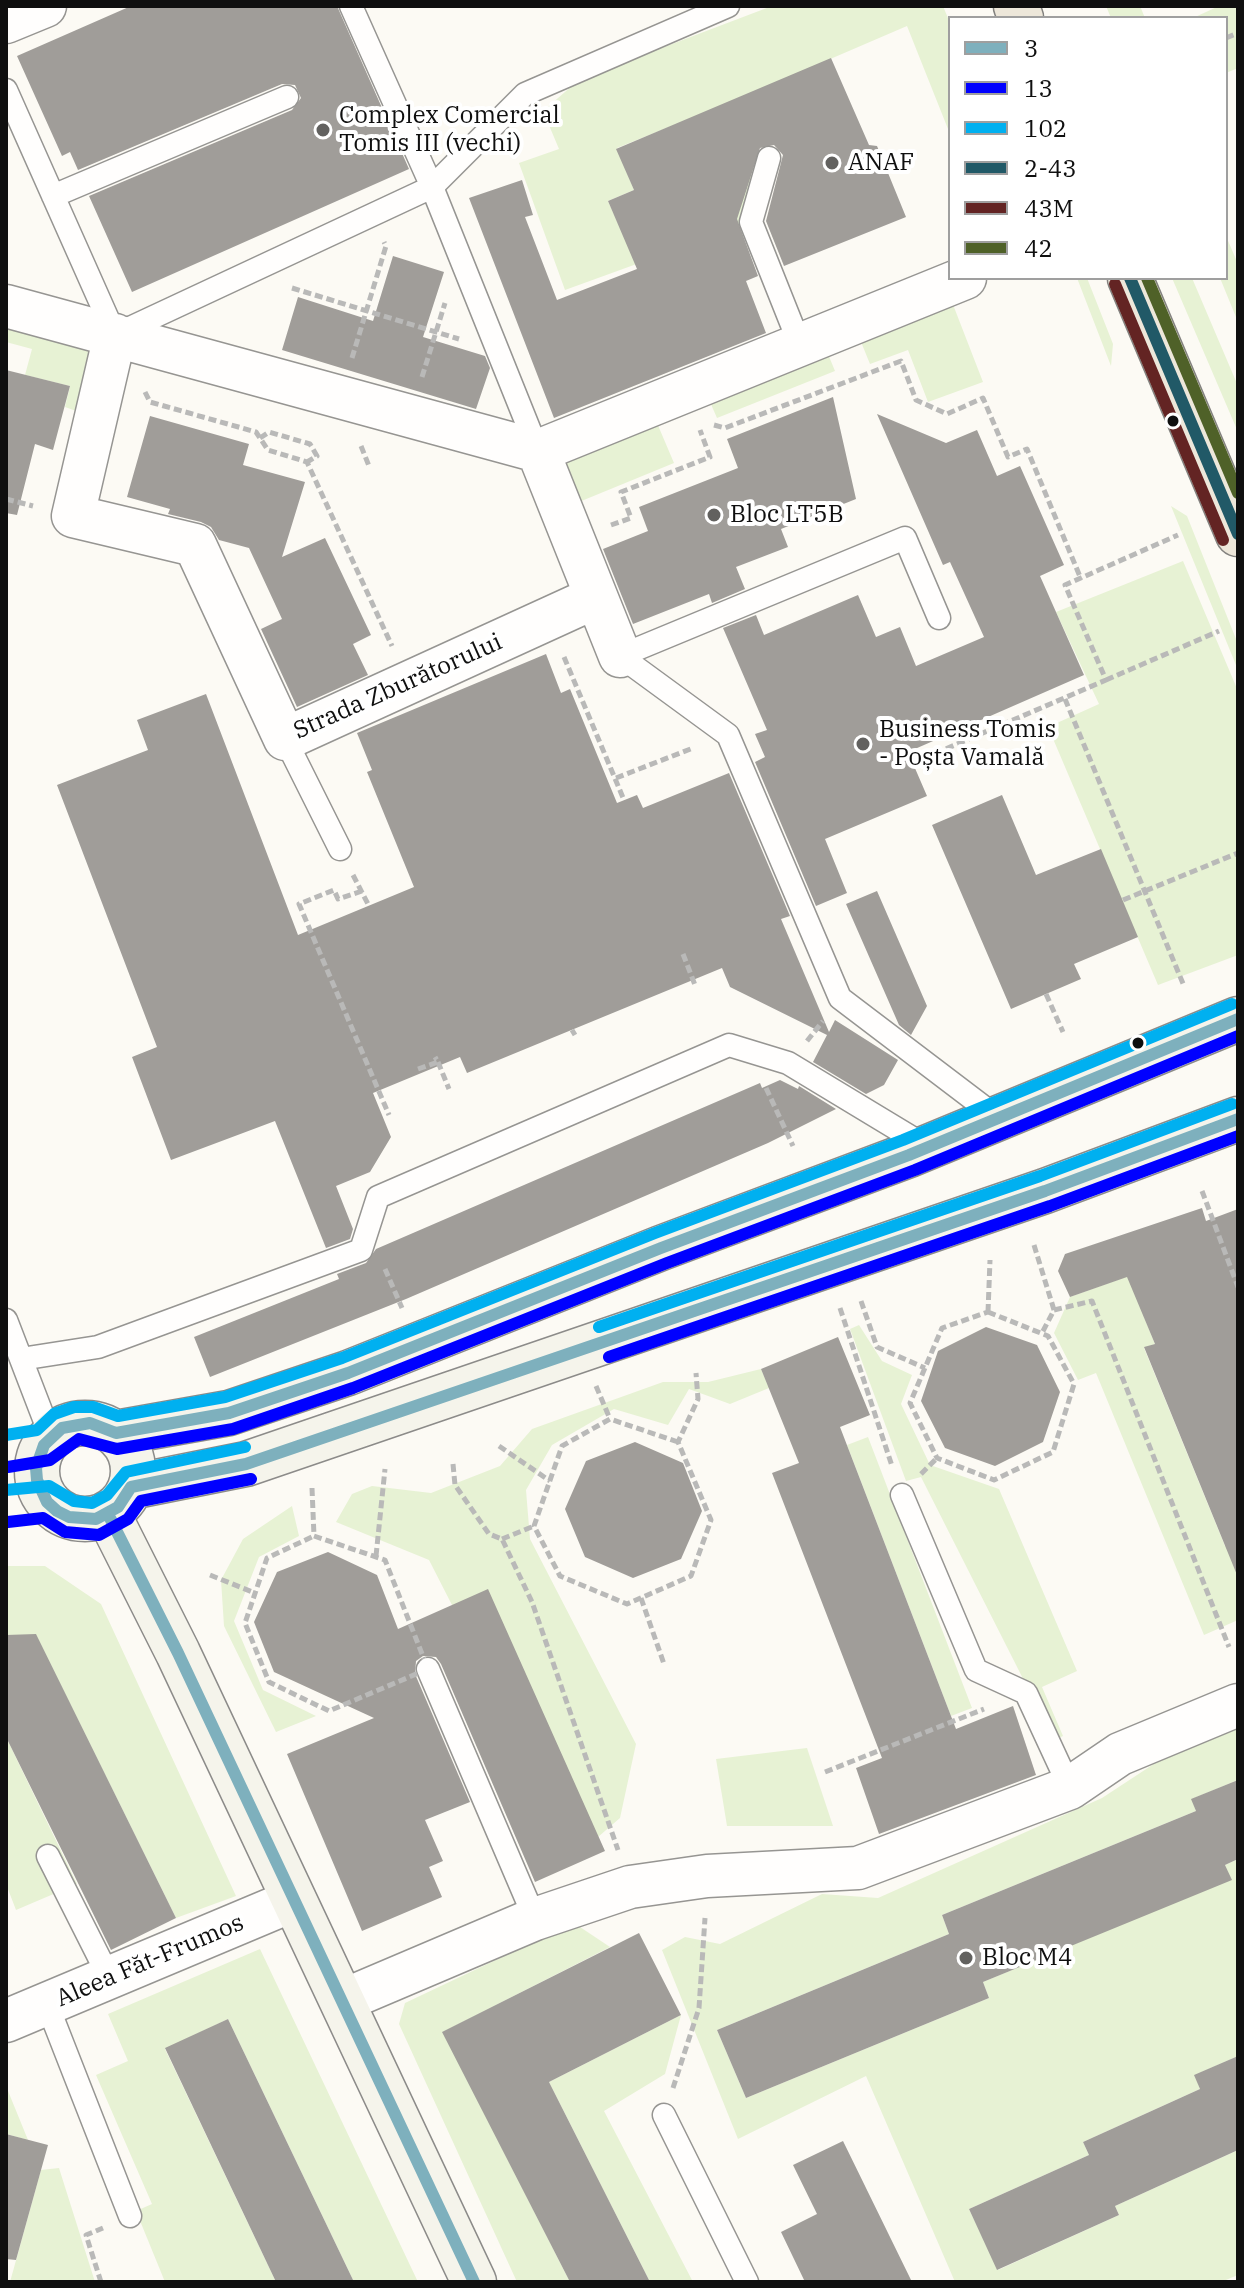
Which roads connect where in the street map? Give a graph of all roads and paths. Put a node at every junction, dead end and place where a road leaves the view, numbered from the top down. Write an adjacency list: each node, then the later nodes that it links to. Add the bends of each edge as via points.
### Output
1 (45, 6): 4 (street)
2 (351, 6): 8 (lane)
3 (728, 6): 8 (lane, via 525,94)
4 (6, 22)
5 (6, 90): 9 (lane)
6 (287, 97): 9 (lane)
7 (769, 158): 19 (lane, via 751,222)
8 (432, 187): 11 (lane); 18 (lane)
9 (53, 196): 18 (lane)
10 (386, 246): 16 (path)
11 (463, 263): 17 (path, via 456,267); 20 (lane)
12 (960, 280): 19 (street)
13 (1131, 280): 30 (main road)
14 (292, 288): 16 (path)
15 (6, 306): 18 (street)
16 (366, 311): 17 (path); 21 (path)
17 (436, 332): 20 (path); 22 (path)
18 (115, 335): 27 (street); 44 (street, Strada Zburătorului, via 73,516 195,545)
19 (800, 345): 27 (street)
20 (497, 351): 27 (lane)
21 (350, 363)
22 (421, 383)
23 (150, 402): 26 (path, via 256,432)
24 (696, 422): 29 (path, via 710,457 621,492 631,518)
25 (725, 428): 34 (path, via 901,361 916,400 947,414 983,398 1008,457 1027,449)
26 (260, 438): 28 (path, via 268,450); 28 (path, via 269,432 310,444 317,456)
27 (538, 451): 35 (street)
28 (307, 462): 33 (path)
29 (606, 528)
30 (1238, 534)
31 (1178, 535): 34 (path)
32 (356, 546): 33 (path)
33 (350, 555): 40 (path, via 392,647)
34 (1081, 579): 41 (path, via 1065,585)
35 (596, 597): 37 (street, Strada Zburătorului); 39 (street)
36 (939, 618): 39 (lane, via 905,538)
37 (548, 619): 44 (street, Strada Zburătorului); 46 (path)
38 (1219, 631): 41 (path)
39 (620, 656): 43 (lane)
40 (388, 658)
41 (1106, 680): 42 (path)
42 (1065, 699): 45 (path); 51 (path)
43 (728, 735): 46 (path); 63 (lane, via 840,998)
44 (285, 739): 48 (lane)
45 (913, 763)
46 (616, 778): 47 (path)
47 (624, 800)
48 (340, 849)
49 (1238, 853): 51 (path)
50 (362, 891): 62 (path, via 338,899 334,890 299,904)
51 (1145, 891): 52 (path); 55 (path)
52 (1123, 900)
53 (683, 954): 54 (path)
54 (695, 985)
55 (1184, 986)
56 (1046, 994): 58 (path)
57 (1238, 1019): 63 (main road)
58 (1063, 1032)
59 (418, 1069): 61 (path, via 436,1060)
60 (760, 1076): 65 (path)
61 (449, 1089)
62 (389, 1115)
63 (998, 1118): 66 (main road)
64 (1238, 1119): 93 (main road, via 1045,1191 246,1464)
65 (793, 1146)
66 (928, 1148): 79 (lane, via 788,1063 729,1045 378,1197 361,1250 98,1347); 84 (main road, via 348,1373 229,1413)
67 (1202, 1191): 71 (path)
68 (1034, 1245): 75 (path)
69 (381, 1260): 73 (path)
70 (990, 1260): 76 (path)
71 (1238, 1287)
72 (861, 1301): 80 (path, via 877,1347)
73 (403, 1308)
74 (840, 1308): 92 (path)
75 (1054, 1310): 78 (path); 102 (path, via 1092,1301)
76 (988, 1312): 78 (path); 80 (path, via 942,1328)
77 (6, 1320): 79 (lane)
78 (1042, 1333): 80 (path, via 1074,1384 1053,1452 994,1480 937,1458 910,1403)
79 (21, 1359): 86 (lane)
80 (925, 1368)
81 (696, 1373): 85 (path, via 698,1399)
82 (595, 1385): 83 (path)
83 (610, 1419): 85 (path); 90 (path, via 562,1446)
84 (116, 1433): 86 (main road, via 76,1423); 93 (main road, via 132,1458)
85 (678, 1442): 101 (path, via 711,1520 691,1576)
86 (34, 1444): 94 (main road, via 37,1480)
87 (499, 1446): 90 (path)
88 (453, 1464): 97 (path, via 455,1485 489,1534)
89 (385, 1469): 98 (path)
90 (550, 1481): 95 (path)
91 (312, 1488): 96 (path)
92 (902, 1495): 105 (lane, via 976,1670)
93 (120, 1501): 94 (main road, via 82,1520); 112 (main road)
94 (27, 1504)
95 (534, 1526): 97 (path); 101 (path, via 560,1576 627,1604)
96 (314, 1536): 98 (path); 100 (path, via 267,1558)
97 (502, 1539): 111 (path, via 532,1602)
98 (376, 1556): 104 (path, via 385,1560)
99 (210, 1575): 100 (path)
100 (255, 1593): 104 (path, via 245,1623 269,1682 329,1711)
101 (641, 1598): 103 (path)
102 (1229, 1647)
103 (664, 1664)
104 (428, 1669): 113 (lane)
105 (1026, 1693): 107 (path); 108 (lane)
106 (1238, 1705): 108 (street, via 1120,1754)
107 (825, 1772)
108 (1070, 1788): 110 (street, via 858,1868)
109 (48, 1856): 114 (lane)
110 (707, 1876): 111 (street); 118 (path, via 699,2008)
111 (630, 1887): 113 (street)
112 (294, 1900): 114 (street, Aleea Făt-Frumos); 115 (main road)
113 (535, 1919): 115 (street)
114 (109, 1977): 116 (street, Aleea Făt-Frumos)
115 (342, 2001): 121 (main road)
116 (47, 2004): 117 (street, Aleea Făt-Frumos); 119 (lane)
117 (6, 2021)
118 (664, 2115): 122 (lane)
119 (130, 2216): 120 (path, via 86,2235)
120 (101, 2282)
121 (474, 2282)
122 (747, 2282)

